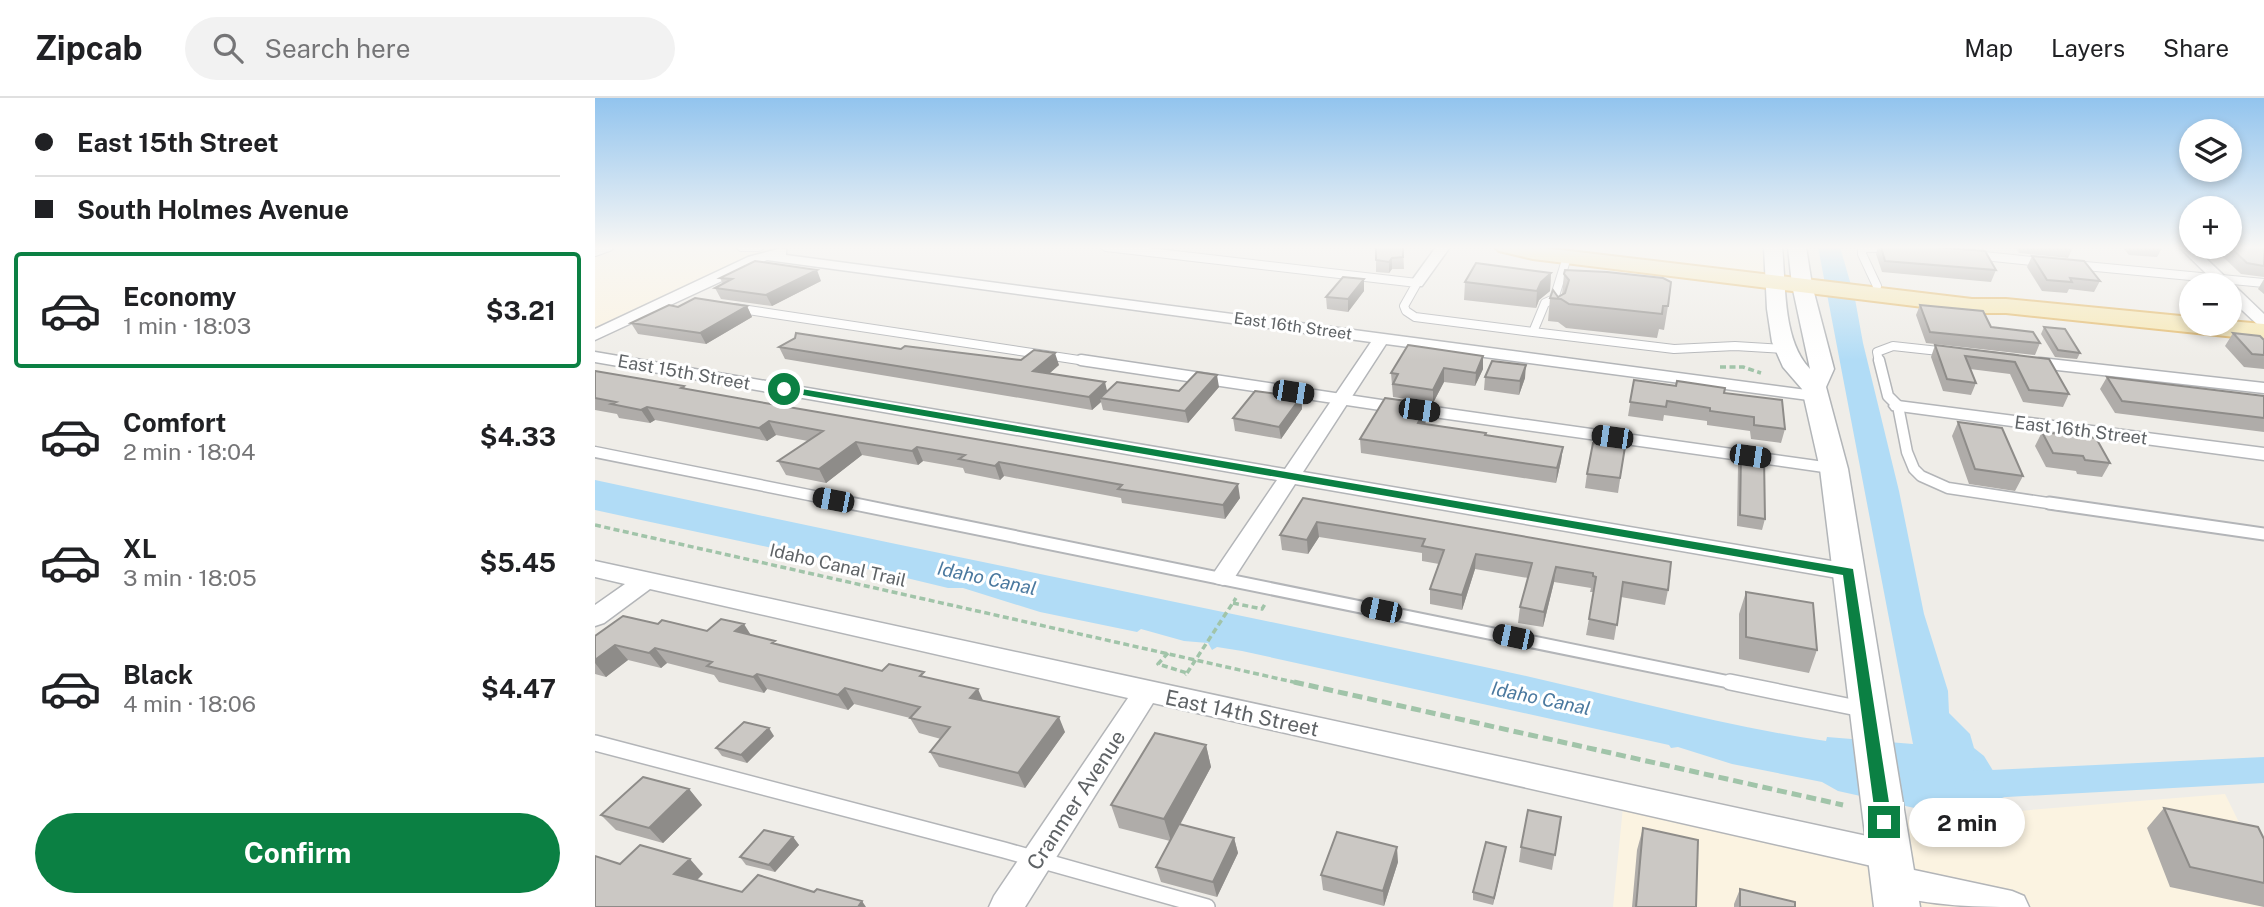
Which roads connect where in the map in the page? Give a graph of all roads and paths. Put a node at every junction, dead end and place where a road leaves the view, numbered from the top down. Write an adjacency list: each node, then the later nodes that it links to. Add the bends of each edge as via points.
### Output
1 (706, 285): 16 (street)
2 (1000, 285): 17 (street, East 16th Street)
3 (1416, 285): 13 (lane, via 1404,306 1409,315)
4 (1561, 285): 13 (lane, via 1557,302 1545,303)
5 (1777, 285): 18 (main road)
6 (1813, 285): 23 (main road, via 1822,369)
7 (1846, 285): 8 (main road)
8 (1865, 287): 14 (main road, via 1972,306)
9 (2242, 301): 12 (street)
10 (728, 306): 24 (lane)
11 (1554, 322): 15 (lane)
12 (2264, 323)
13 (1533, 332): 15 (lane)
14 (2264, 332)
15 (1551, 334): 18 (lane, via 1674,349)
16 (595, 335)
17 (1382, 338): 23 (street, East 16th Street); 24 (street)
18 (1786, 349): 23 (main road)
19 (1962, 354): 25 (lane, via 1893,346 1877,352 1888,396)
20 (595, 357): 29 (street, East 15th Street)
21 (2031, 362): 22 (lane)
22 (2264, 388)
23 (1815, 391): 28 (main road)
24 (1342, 399): 28 (lane); 29 (street)
25 (1898, 406): 27 (street, East 16th Street); 31 (lane, via 1899,424 1915,471 1948,488)
26 (595, 452): 34 (lane)
27 (2264, 454)
28 (1833, 468): 33 (main road)
29 (1291, 476): 33 (street, East 15th Street); 34 (street)
30 (595, 525): 38 (path, Idaho Canal Trail)
31 (2264, 534)
32 (595, 569): 35 (street, East 14th Street)
33 (1849, 572): 43 (main road)
34 (1223, 577): 43 (lane)
35 (646, 580): 37 (street); 42 (street, East 14th Street)
36 (1235, 599): 39 (path)
37 (595, 617)
38 (1168, 653): 39 (path, Idaho Canal Trail); 40 (path, via 1158,664)
39 (1199, 659): 40 (path); 45 (path, Idaho Canal Trail)
40 (1189, 669): 41 (path)
41 (1179, 684)
42 (1146, 692): 46 (street, Cranmer Avenue); 47 (street, East 14th Street)
43 (1871, 723): 45 (main road)
44 (595, 743): 46 (lane)
45 (1862, 807): 47 (main road)
46 (1037, 859): 48 (street, Cranmer Avenue); 49 (lane)
47 (1893, 881): 50 (street, East 14th Street)
48 (1006, 907)
49 (1207, 907)
50 (2012, 907)

